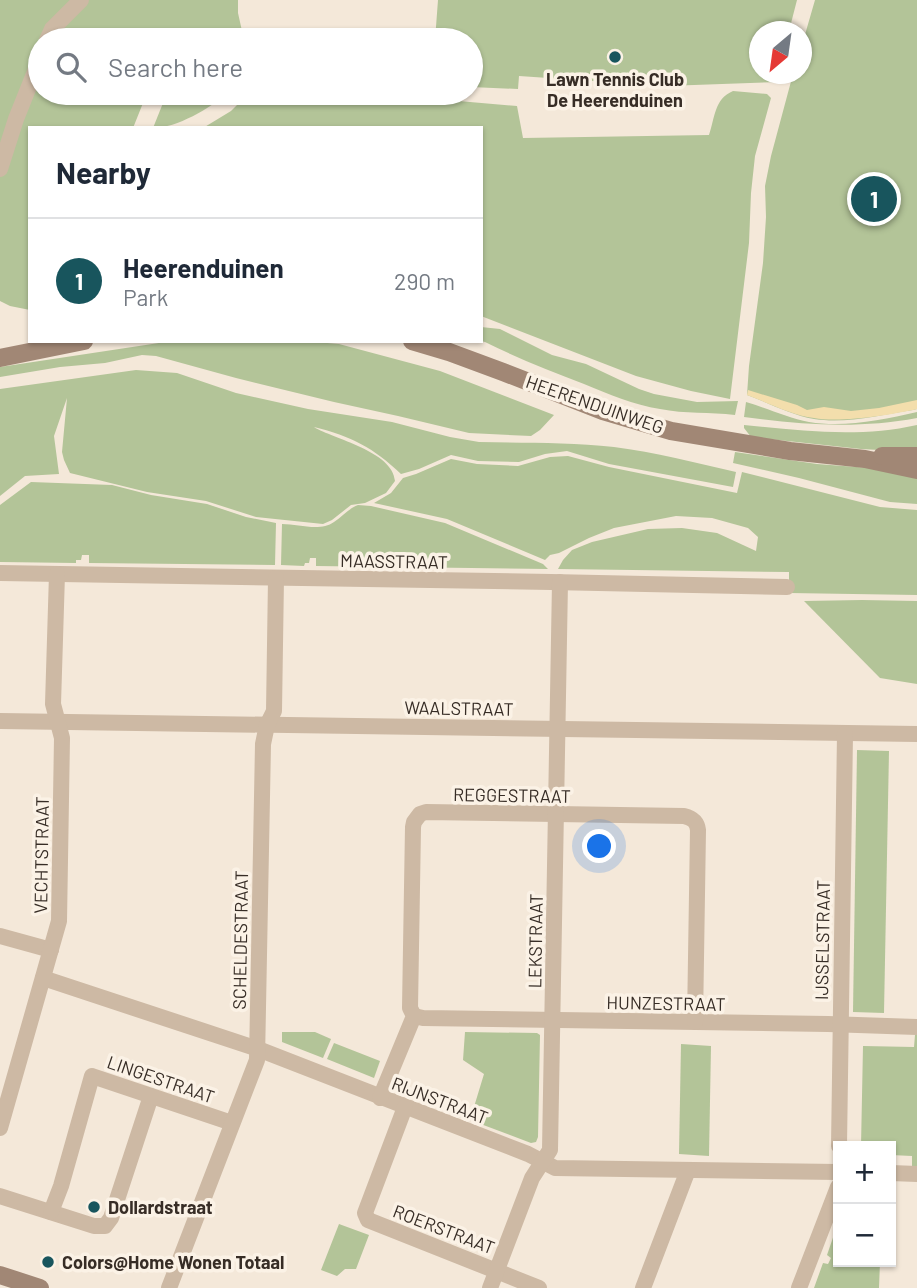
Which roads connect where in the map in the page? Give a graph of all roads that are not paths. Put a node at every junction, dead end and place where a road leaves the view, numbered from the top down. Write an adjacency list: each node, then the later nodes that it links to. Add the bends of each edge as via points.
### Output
1 (81, 0): 2 (street)
2 (53, 28)
3 (28, 89): 4 (street)
4 (0, 169)
5 (74, 343): 7 (main road)
6 (419, 343): 9 (main road, HEERENDUINWEG, via 603,411 671,431 790,452)
7 (0, 358)
8 (917, 456): 9 (main road, HEERENDUINWEG)
9 (865, 459): 10 (main road, HEERENDUINWEG)
10 (917, 470)
11 (0, 573): 12 (street, MAASSTRAAT)
12 (57, 574): 13 (street, MAASSTRAAT); 17 (street, VECHTSTRAAT, via 53,704)
13 (276, 578): 14 (street, MAASSTRAAT); 18 (street, SCHELDESTRAAT, via 274,711)
14 (560, 582): 15 (street, MAASSTRAAT); 19 (street, LEKSTRAAT)
15 (788, 587)
16 (0, 721): 17 (street, WAALSTRAAT)
17 (57, 722): 18 (street, WAALSTRAAT); 24 (street, VECHTSTRAAT, via 62,738 59,921)
18 (267, 725): 19 (street, WAALSTRAAT); 31 (street, SCHELDESTRAAT)
19 (558, 729): 20 (street, WAALSTRAAT); 22 (street, LEKSTRAAT)
20 (845, 734): 21 (street, WAALSTRAAT); 29 (street, IJSSELSTRAAT)
21 (917, 734)
22 (556, 815): 26 (street, REGGESTRAAT, via 426,812 416,817); 27 (street, LEKSTRAAT); 28 (street, REGGESTRAAT, via 684,816 694,820 698,830)
23 (0, 936): 24 (street)
24 (51, 950): 25 (street, VECHTSTRAAT)
25 (43, 978): 31 (street, RIJNSTRAAT); 36 (street, VECHTSTRAAT)
26 (414, 1016): 27 (street, HUNZESTRAAT); 33 (street, REGGESTRAAT)
27 (552, 1021): 28 (street, HUNZESTRAAT); 38 (street, LEKSTRAAT, via 550,1150)
28 (695, 1022): 29 (street, HUNZESTRAAT)
29 (840, 1025): 30 (street, HUNZESTRAAT); 37 (street, IJSSELSTRAAT)
30 (917, 1027)
31 (258, 1049): 33 (street, RIJNSTRAAT); 35 (street, SCHELDESTRAAT)
32 (152, 1096): 35 (street, LINGESTRAAT); 45 (street, via 109,1222 99,1227); 45 (street, LINGESTRAAT, via 92,1076)
33 (380, 1098): 34 (street, RIJNSTRAAT)
34 (405, 1107): 38 (street, RIJNSTRAAT); 46 (street, ROERSTRAAT, via 365,1213 368,1220)
35 (232, 1124): 49 (street, SCHELDESTRAAT)
36 (0, 1128)
37 (839, 1141)
38 (542, 1162): 39 (street, RIJNSTRAAT, via 555,1168); 46 (street, LEKSTRAAT)
39 (688, 1171): 40 (street, RIJNSTRAAT); 52 (street)
40 (833, 1172)
41 (896, 1173): 42 (street)
42 (917, 1174)
43 (0, 1196): 45 (street)
44 (833, 1200): 53 (street)
45 (51, 1212)
46 (497, 1271): 50 (street, LEKSTRAAT); 51 (street, ROERSTRAAT)
47 (0, 1275): 48 (main road)
48 (40, 1288)
49 (169, 1288)
50 (490, 1288)
51 (539, 1288)
52 (643, 1288)
53 (799, 1288)

